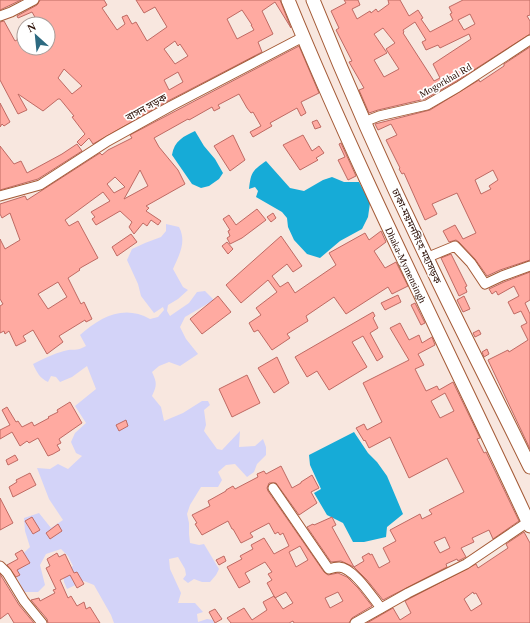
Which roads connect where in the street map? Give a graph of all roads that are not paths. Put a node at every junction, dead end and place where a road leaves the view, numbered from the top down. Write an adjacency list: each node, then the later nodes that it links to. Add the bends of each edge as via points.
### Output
1 (34, 0): 4 (street)
2 (288, 0): 5 (highway, Dhaka-Mymensingh)
3 (313, 0): 7 (highway, ঢাকা-ময়মনসিংহ মহাসড়ক)
4 (0, 16)
5 (303, 37): 8 (street, বাসন সড়ক, via 108,141 40,186); 13 (highway, Dhaka-Mymensingh, via 398,249)
6 (530, 40): 7 (street, Mogorkhal Rd, via 427,105)
7 (364, 122): 9 (highway, ঢাকা-ময়মনসিংহ মহাসড়ক)
8 (0, 196)
9 (426, 258): 10 (street, via 455,246 471,263 485,284); 11 (highway, ঢাকা-ময়মনসিংহ মহাসড়ক)
10 (530, 266)
11 (530, 467)
12 (273, 488): 15 (street, via 328,568 340,567 353,574)
13 (529, 524): 15 (street, via 466,564)
14 (0, 566): 16 (street)
15 (381, 608): 17 (street)
16 (42, 623)
17 (355, 623)

